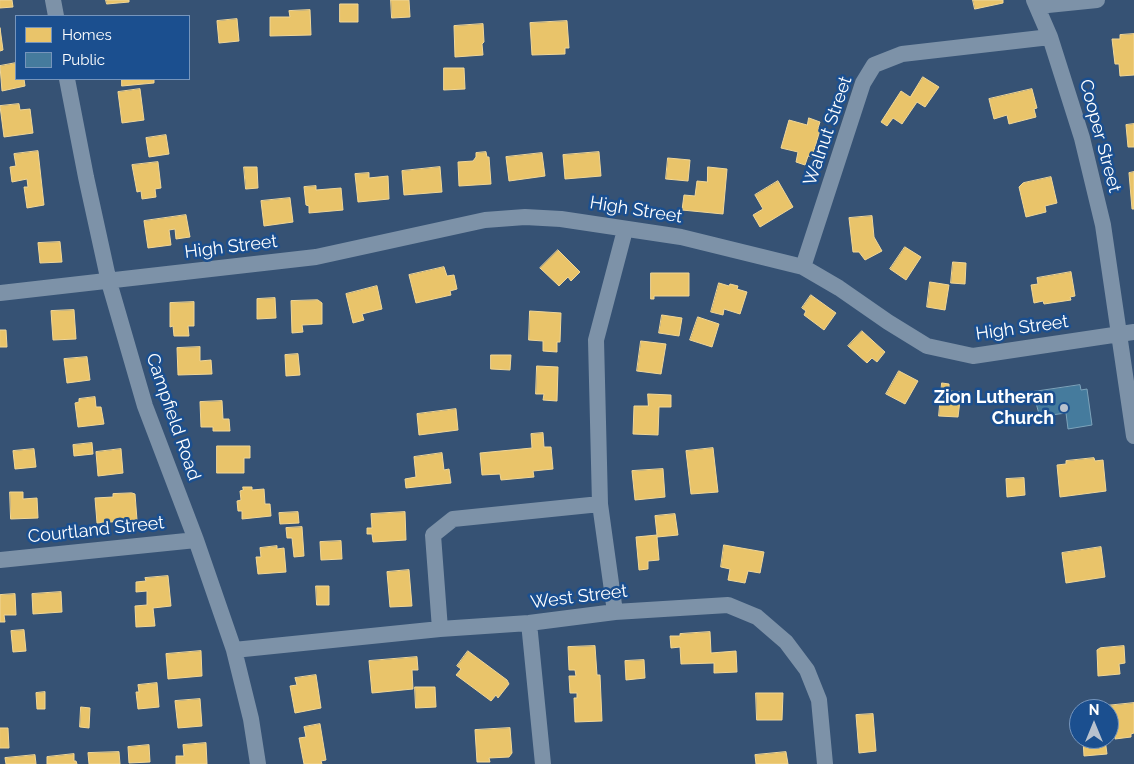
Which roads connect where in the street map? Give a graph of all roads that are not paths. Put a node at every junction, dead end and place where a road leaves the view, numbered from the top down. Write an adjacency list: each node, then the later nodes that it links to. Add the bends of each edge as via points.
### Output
1 (53, 0): 4 (street)
2 (1097, 0): 3 (street)
3 (1036, 3): 5 (street, Cooper Street)
4 (56, 15)
5 (1050, 37): 8 (street, Walnut Street, via 902,54 874,65 863,84); 11 (street, Cooper Street, via 1082,138)
6 (67, 80): 9 (street, Campfield Road)
7 (625, 230): 8 (street, High Street, via 681,236); 9 (street, High Street, via 561,219 485,220 316,257); 13 (street, via 596,340)
8 (803, 267): 11 (street, High Street, via 927,346 973,356)
9 (109, 282): 10 (street, High Street); 14 (street, Campfield Road, via 145,406)
10 (0, 293)
11 (1127, 333): 12 (street, Cooper Street)
12 (1134, 436)
13 (600, 504): 16 (street); 18 (street, via 453,519 433,536)
14 (196, 540): 15 (street, Courtland Street); 19 (street, Campfield Road)
15 (0, 560)
16 (615, 612): 17 (street, West Street); 22 (street, West Street, via 728,605 757,617 786,642 807,670 820,700)
17 (529, 623): 18 (street, West Street); 21 (street)
18 (440, 629): 19 (street, West Street)
19 (234, 650): 20 (street, Campfield Road)
20 (258, 764)
21 (543, 764)
22 (825, 764)

